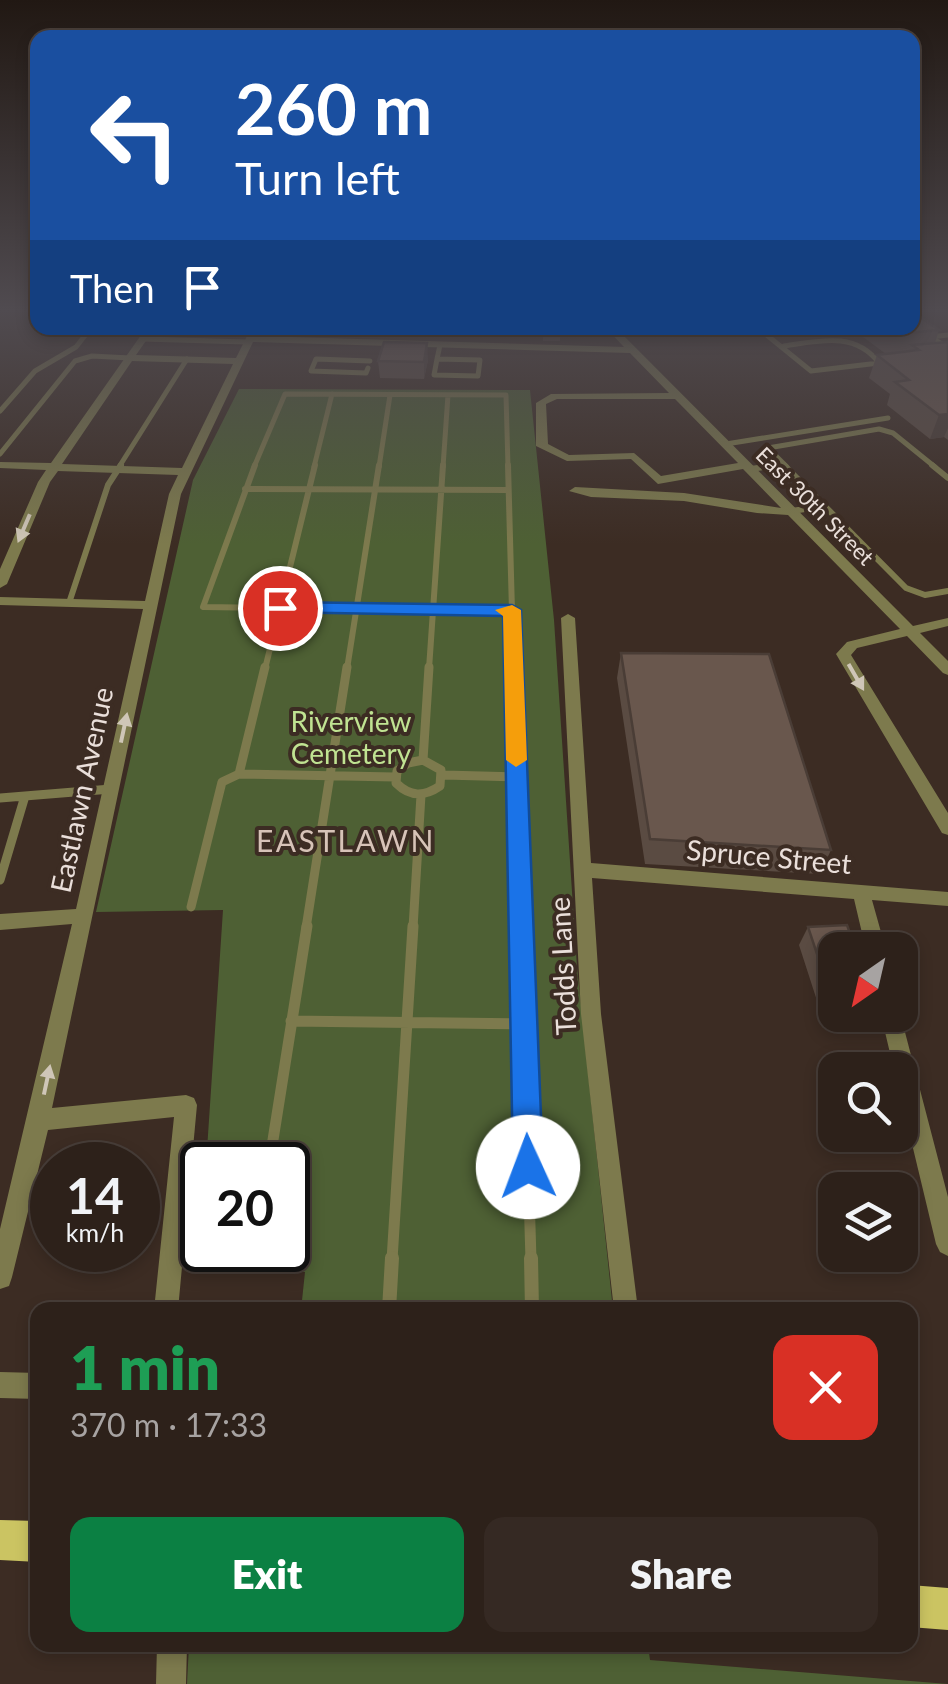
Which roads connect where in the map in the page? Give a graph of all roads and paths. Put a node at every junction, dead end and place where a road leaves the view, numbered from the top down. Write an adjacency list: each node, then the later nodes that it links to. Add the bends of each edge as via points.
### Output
1 (21, 387): 11 (lane)
2 (54, 387): 14 (lane)
3 (110, 387): 17 (street)
4 (169, 387): 19 (lane)
5 (224, 387): 20 (street, Eastlawn Avenue)
6 (669, 387): 10 (street, East 30th Street)
7 (332, 394): 8 (lane); 22 (lane, via 286,394); 23 (lane)
8 (390, 394): 9 (lane); 24 (lane)
9 (448, 394): 25 (lane); 26 (lane, via 506,395)
10 (678, 396): 13 (street, East 30th Street); 18 (street, via 555,396 541,403 542,446 568,458 634,456 658,480)
11 (0, 410)
12 (888, 418): 13 (lane)
13 (726, 444): 18 (street, East 30th Street)
14 (0, 454)
15 (782, 464): 18 (lane); 21 (lane, via 768,448 879,429); 28 (lane)
16 (0, 465): 17 (street)
17 (54, 467): 19 (street); 30 (street, one-way to 30)
18 (748, 467): 29 (street, East 30th Street)
19 (118, 469): 20 (street); 33 (lane)
20 (184, 472): 34 (street, Eastlawn Avenue)
21 (948, 478)
22 (245, 489): 23 (lane); 35 (lane, via 203,607)
23 (308, 490): 24 (lane); 35 (lane)
24 (375, 490): 25 (lane); 36 (lane)
25 (441, 490): 26 (lane); 37 (lane)
26 (508, 490): 38 (lane)
27 (575, 491): 29 (street)
28 (824, 506): 29 (lane); 31 (lane, via 906,588)
29 (792, 511): 41 (street, East 30th Street)
30 (0, 584)
31 (948, 591)
32 (0, 600): 33 (street)
33 (70, 603): 34 (street)
34 (150, 606): 49 (street, Eastlawn Avenue, one-way to 34)
35 (280, 608): 36 (lane); 44 (lane)
36 (356, 608): 37 (lane); 45 (lane)
37 (434, 610): 38 (lane); 43 (lane)
38 (512, 610): 48 (lane)
39 (568, 618): 54 (street, Todds Lane)
40 (948, 622): 41 (street)
41 (908, 629): 42 (street, East 30th Street); 53 (street, one-way to 53, via 852,644 843,654)
42 (948, 670)
43 (423, 760): 46 (lane); 47 (lane, via 408,763)
44 (239, 774): 45 (lane); 58 (lane, via 216,793)
45 (330, 775): 47 (lane); 62 (lane)
46 (444, 775): 48 (lane); 50 (lane, via 436,790)
47 (395, 777): 50 (lane, via 406,792)
48 (517, 777): 64 (lane)
49 (111, 789): 51 (lane); 59 (street, Eastlawn Avenue)
50 (421, 795): 63 (lane)
51 (25, 796): 52 (lane); 55 (lane)
52 (0, 798)
53 (948, 828)
54 (585, 870): 56 (street, Spruce Street); 74 (street, Todds Lane, via 592,1014)
55 (0, 880)
56 (861, 892): 57 (street, Spruce Street); 61 (street)
57 (948, 899)
58 (192, 907)
59 (82, 916): 60 (street); 66 (street, Eastlawn Avenue, one-way to 59)
60 (0, 922)
61 (871, 932)
62 (291, 1021): 63 (lane); 67 (lane)
63 (407, 1023): 64 (lane); 72 (lane)
64 (524, 1024): 73 (lane)
65 (896, 1032): 68 (street)
66 (38, 1120): 69 (street, Eastlawn Avenue); 71 (street, via 186,1105)
67 (273, 1142)
68 (948, 1244)
69 (4, 1245): 70 (street, Eastlawn Avenue)
70 (0, 1277)
71 (167, 1302)
72 (390, 1302)
73 (532, 1302)
74 (625, 1302)
75 (0, 1385): 76 (street)
76 (30, 1386)
77 (0, 1540): 78 (main road)
78 (30, 1542)
79 (918, 1607): 80 (main road)
80 (948, 1609)
81 (172, 1652): 82 (street)
82 (171, 1684)

